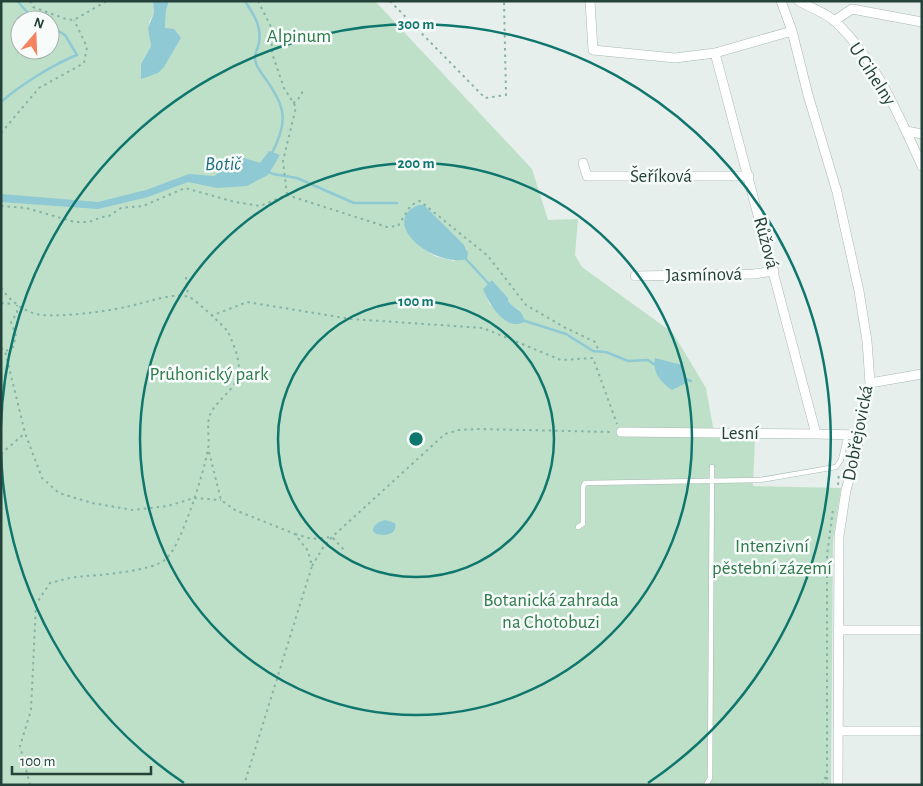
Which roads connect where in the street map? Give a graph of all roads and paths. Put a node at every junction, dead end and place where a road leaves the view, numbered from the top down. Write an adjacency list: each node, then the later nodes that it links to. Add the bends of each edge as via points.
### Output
1 (30, 1): 9 (path, via 33,7)
2 (107, 1): 9 (path)
3 (258, 1): 15 (path, via 271,27 272,53)
4 (390, 1): 5 (path, via 485,98 506,95)
5 (504, 1)
6 (590, 1): 13 (street, via 593,50 675,58)
7 (781, 1): 12 (street, Dobřejovická)
8 (799, 1): 10 (street, U Cihelny)
9 (74, 20): 17 (path, via 87,47 84,63 39,88)
10 (834, 21): 11 (street, via 852,9); 16 (street, U Cihelny, via 858,48 890,96)
11 (922, 22)
12 (792, 31): 13 (street); 37 (street, Dobřejovická, via 841,210 859,291)
13 (715, 53): 21 (street, Růžová)
14 (303, 91): 15 (path)
15 (293, 103): 22 (path, via 296,107 283,161)
16 (906, 131): 18 (street); 20 (street, U Cihelny)
17 (1, 133)
18 (922, 134)
19 (583, 163): 21 (street, Šeříková, via 587,176)
20 (922, 166)
21 (749, 176): 24 (street, Růžová)
22 (287, 195): 23 (path, via 260,206 185,188 142,206 121,208 109,216 89,222 75,222 26,208); 34 (path, via 387,227 398,226 412,205 420,201 488,256 526,305 595,342)
23 (1, 206)
24 (774, 272): 25 (street, Jasmínová); 40 (street, Růžová)
25 (635, 276)
26 (186, 277): 28 (path)
27 (1, 288): 30 (path)
28 (188, 296): 31 (path, via 165,297 121,309 58,315 34,314); 32 (path, via 200,303)
29 (1, 303): 30 (path)
30 (14, 304): 31 (path)
31 (17, 305): 35 (path, via 17,313 11,322 16,336 13,347)
32 (211, 316): 38 (path, via 247,302 351,319 484,328 561,360 593,358); 43 (path, via 228,331 240,369 233,387 218,401 210,417)
33 (1, 348): 35 (path)
34 (598, 349)
35 (5, 351): 39 (path)
36 (922, 374): 37 (street)
37 (870, 383): 42 (street, Dobřejovická)
38 (621, 432): 40 (street, Lesní); 54 (path, via 480,429 446,434)
39 (25, 433): 44 (path); 49 (path, via 42,478 59,493 133,510 168,506)
40 (816, 434): 41 (street, Lesní)
41 (848, 434): 42 (street, Lesní); 45 (lane)
42 (859, 435): 57 (street, Dobřejovická, via 839,536)
43 (208, 449): 49 (path); 50 (path)
44 (1, 454)
45 (840, 464): 47 (lane, via 760,480); 48 (path)
46 (712, 467): 47 (lane)
47 (713, 481): 52 (lane, via 586,483 582,487 584,524); 66 (lane, via 710,778)
48 (837, 486)
49 (194, 498): 50 (path); 62 (path, via 176,547 166,560 140,570 50,583 36,604 31,710 20,746)
50 (221, 500): 53 (path, via 235,510)
51 (833, 508): 61 (path, via 827,555)
52 (578, 527)
53 (295, 534): 54 (path, via 312,539); 56 (path, via 308,551)
54 (332, 537): 55 (path); 56 (path)
55 (344, 551)
56 (312, 566): 63 (path)
57 (838, 630): 58 (street); 59 (street, Dobřejovická)
58 (922, 630)
59 (838, 731): 60 (street); 69 (street, Dobřejovická)
60 (922, 731)
61 (827, 774): 67 (path); 68 (path)
62 (30, 785)
63 (244, 785)
64 (432, 785): 65 (path)
65 (666, 785)
66 (706, 785)
67 (822, 785)
68 (827, 785)
69 (838, 785)

